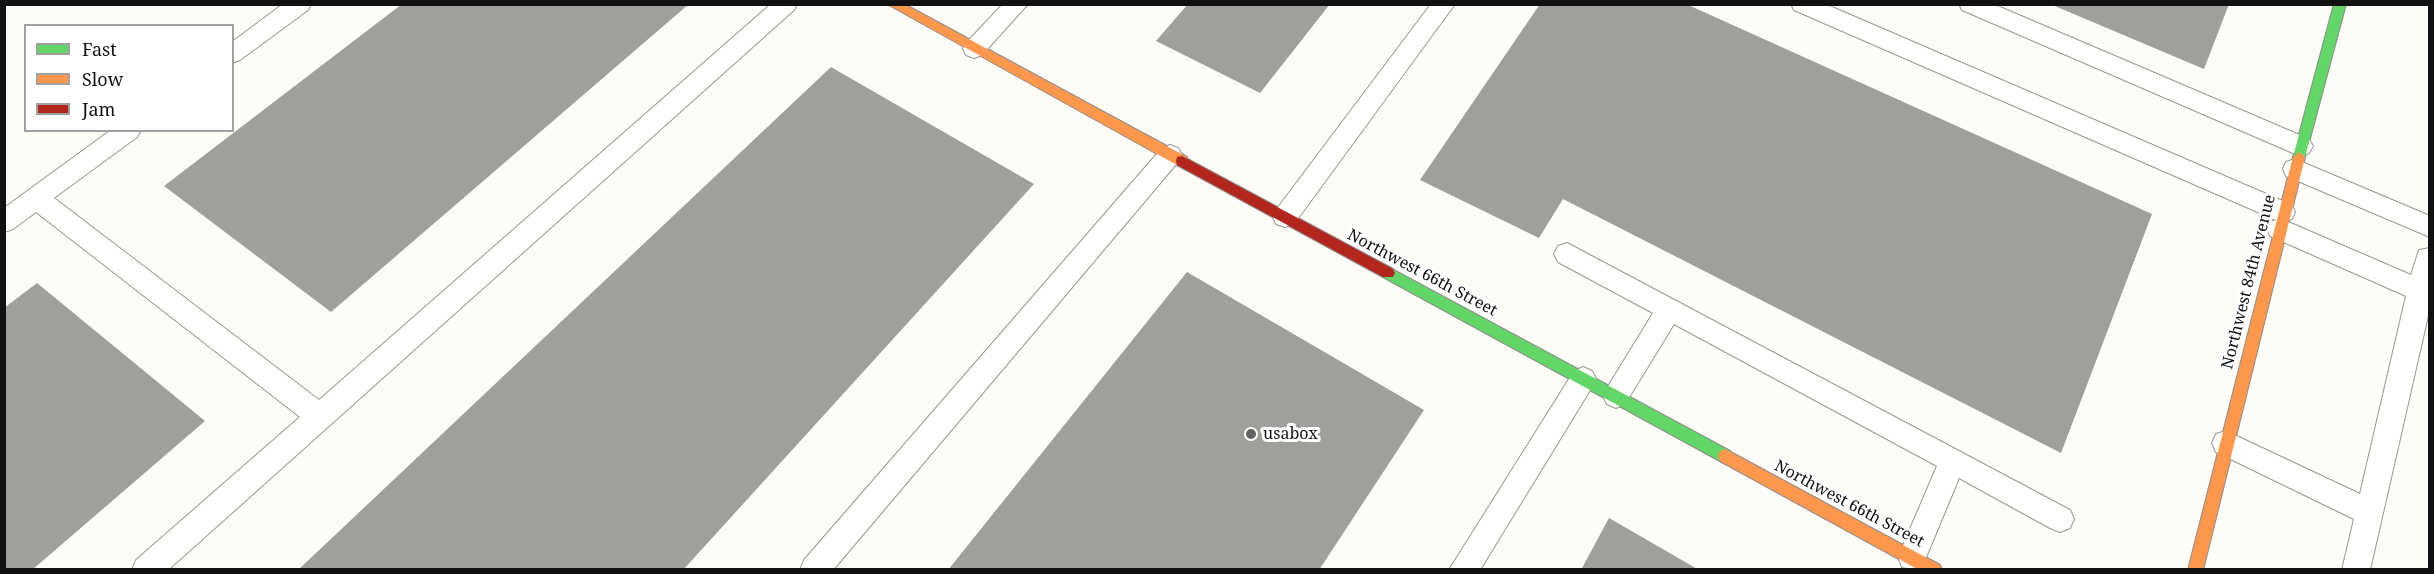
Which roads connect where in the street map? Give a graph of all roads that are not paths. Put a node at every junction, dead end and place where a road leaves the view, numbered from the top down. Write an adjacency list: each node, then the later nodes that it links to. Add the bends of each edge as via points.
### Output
1 (300, 4): 10 (lane)
2 (786, 4): 25 (lane)
3 (893, 4): 9 (street, Northwest 66th Street)
4 (1017, 4): 9 (lane)
5 (1444, 4): 15 (lane)
6 (1802, 4): 16 (lane)
7 (1970, 4): 13 (lane)
8 (2340, 4): 13 (street, Northwest 84th Avenue)
9 (974, 48): 12 (street, Northwest 66th Street)
10 (234, 53)
11 (126, 132): 14 (lane)
12 (1170, 155): 15 (street, Northwest 66th Street); 32 (lane)
13 (2298, 157): 16 (street, Northwest 84th Avenue); 18 (lane)
14 (37, 199): 17 (lane); 25 (lane)
15 (1285, 217): 23 (street, Northwest 66th Street)
16 (2281, 220): 21 (lane); 26 (street, Northwest 84th Avenue)
17 (4, 222)
18 (2430, 227)
19 (1567, 254): 22 (lane)
20 (2428, 258): 21 (lane)
21 (2421, 291): 28 (lane)
22 (1670, 309): 24 (lane); 27 (lane)
23 (1583, 379): 24 (street, Northwest 66th Street); 33 (lane)
24 (1616, 396): 30 (street, Northwest 66th Street)
25 (319, 416): 31 (lane)
26 (2226, 444): 28 (lane); 35 (street, Northwest 84th Avenue)
27 (1953, 460): 29 (lane); 30 (lane)
28 (2370, 513): 36 (lane)
29 (2060, 519)
30 (1912, 557): 34 (street, Northwest 66th Street)
31 (146, 570)
32 (814, 570)
33 (1463, 570)
34 (1935, 570)
35 (2195, 570)
36 (2356, 570)

